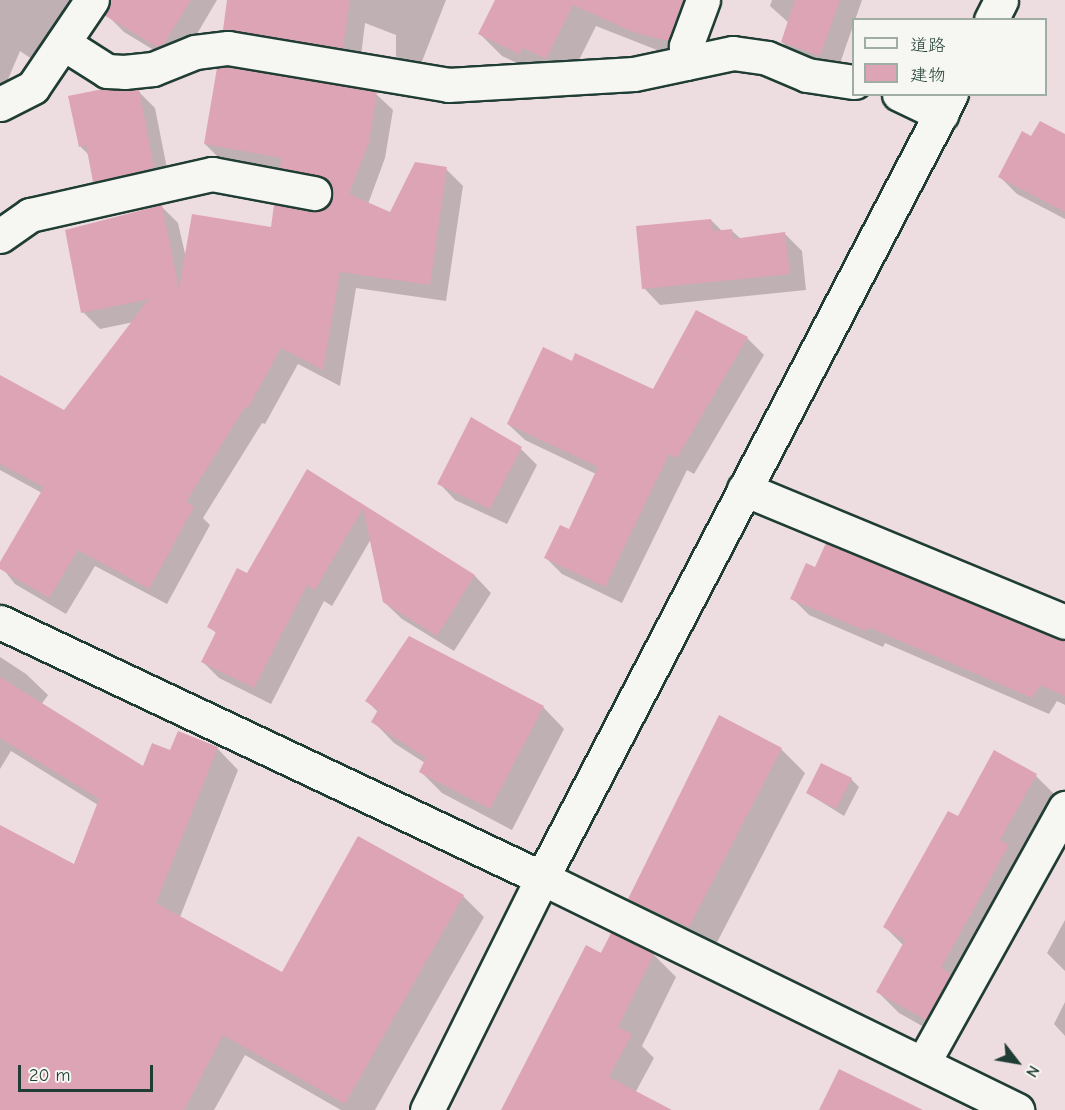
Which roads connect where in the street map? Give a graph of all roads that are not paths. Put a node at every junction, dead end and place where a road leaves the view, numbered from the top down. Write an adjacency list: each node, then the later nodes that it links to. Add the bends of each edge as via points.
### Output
1 (92, 0): 5 (street)
2 (703, 0): 6 (street, via 686,46)
3 (1001, 0): 4 (street)
4 (992, 18)
5 (63, 43): 6 (street, via 107,70 153,69 195,52 228,48 448,85 634,74); 9 (street, via 33,87)
6 (686, 63): 7 (street, via 733,53 767,58 807,75)
7 (852, 82)
8 (908, 96): 10 (street)
9 (0, 104)
10 (946, 104): 13 (street)
11 (314, 193): 12 (street, via 212,174 30,215)
12 (0, 236)
13 (744, 489): 15 (street); 17 (street)
14 (0, 622): 17 (street)
15 (1065, 622)
16 (1065, 808): 18 (street)
17 (542, 878): 18 (street); 19 (street)
18 (923, 1063): 20 (street)
19 (427, 1110)
20 (1017, 1110)

